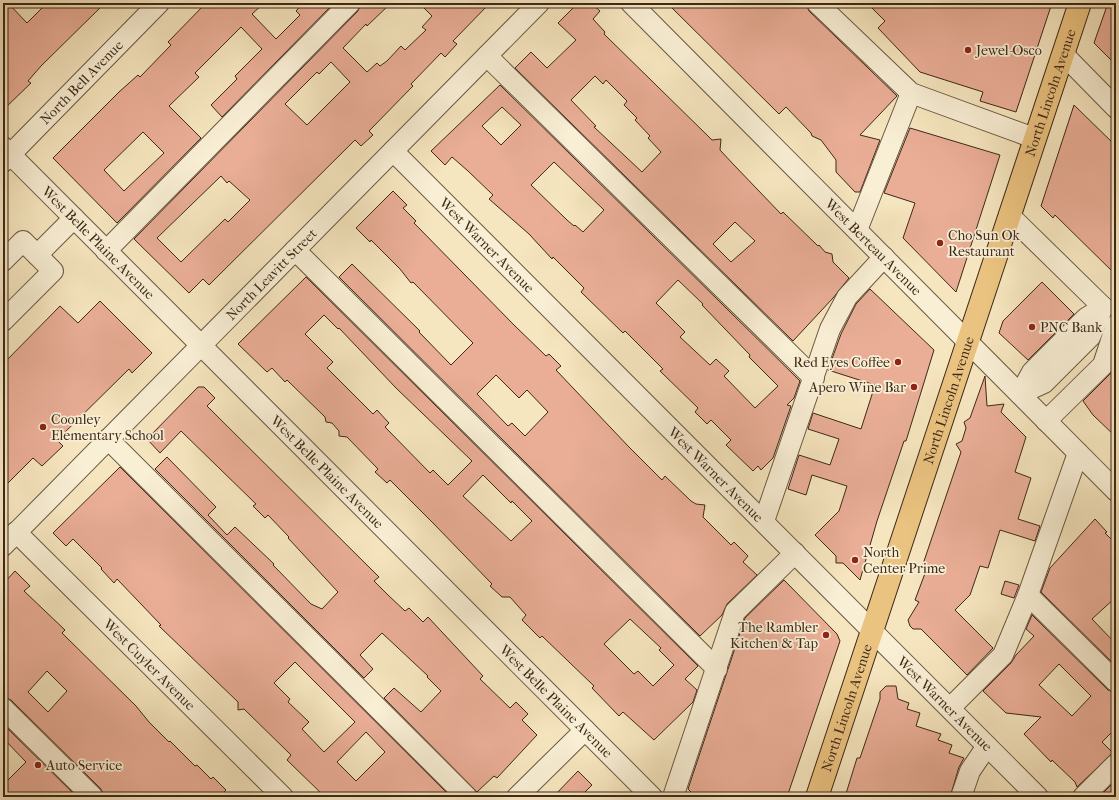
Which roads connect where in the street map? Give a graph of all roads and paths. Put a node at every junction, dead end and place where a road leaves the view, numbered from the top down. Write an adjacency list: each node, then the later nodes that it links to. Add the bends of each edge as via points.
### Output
1 (160, 3): 13 (street, North Bell Avenue)
2 (350, 3): 18 (street)
3 (539, 3): 8 (street, North Leavitt Street)
4 (630, 3): 16 (street, West Berteau Avenue)
5 (817, 3): 9 (street)
6 (1080, 3): 7 (main road, North Lincoln Avenue)
7 (1063, 54): 10 (street); 11 (main road, North Lincoln Avenue)
8 (488, 56): 12 (street, North Leavitt Street); 26 (street)
9 (911, 94): 11 (street); 16 (street)
10 (1116, 108)
11 (1034, 138): 14 (main road, North Lincoln Avenue)
12 (394, 151): 17 (street, North Leavitt Street); 32 (street, West Warner Avenue)
13 (5, 155): 15 (street, West Belle Plaine Avenue)
14 (1009, 215): 24 (main road, North Lincoln Avenue); 27 (street, via 1103,307 1086,318 1032,372)
15 (74, 218): 18 (street, West Belle Plaine Avenue); 19 (street)
16 (857, 230): 20 (street, West Berteau Avenue)
17 (295, 250): 25 (street, North Leavitt Street); 37 (street)
18 (106, 251): 25 (street, West Belle Plaine Avenue)
19 (37, 255): 21 (street, via 23,241); 22 (street, via 53,271)
20 (884, 257): 24 (street, West Berteau Avenue); 26 (street, via 847,297 830,330)
21 (3, 261)
22 (3, 321)
23 (1116, 325): 28 (street, via 1103,365)
24 (968, 341): 27 (street, West Berteau Avenue); 36 (main road, North Lincoln Avenue)
25 (201, 346): 29 (street, North Leavitt Street); 41 (street, West Belle Plaine Avenue)
26 (814, 378): 32 (street)
27 (1020, 394): 28 (street, West Berteau Avenue)
28 (1046, 421): 30 (street, West Berteau Avenue)
29 (108, 439): 33 (street, North Leavitt Street); 46 (street)
30 (1078, 453): 31 (street, West Berteau Avenue); 35 (street)
31 (1116, 491)
32 (764, 521): 34 (street, West Warner Avenue)
33 (10, 539): 45 (street, West Cuyler Avenue)
34 (795, 553): 36 (street, West Warner Avenue); 37 (street, via 735,612)
35 (1028, 596): 38 (street); 40 (street, via 1004,655)
36 (873, 631): 40 (street, West Warner Avenue); 50 (main road, North Lincoln Avenue)
37 (717, 669): 49 (street)
38 (1116, 682)
39 (3, 708): 44 (street)
40 (950, 708): 42 (street, West Warner Avenue)
41 (585, 730): 47 (street); 48 (street, West Belle Plaine Avenue)
42 (987, 746): 51 (street, via 970,771); 52 (street, West Warner Avenue)
43 (1116, 764): 53 (street)
44 (93, 797)
45 (282, 797)
46 (467, 797)
47 (517, 797)
48 (652, 797)
49 (673, 797)
50 (817, 797)
51 (961, 797)
52 (1038, 797)
53 (1083, 797)

